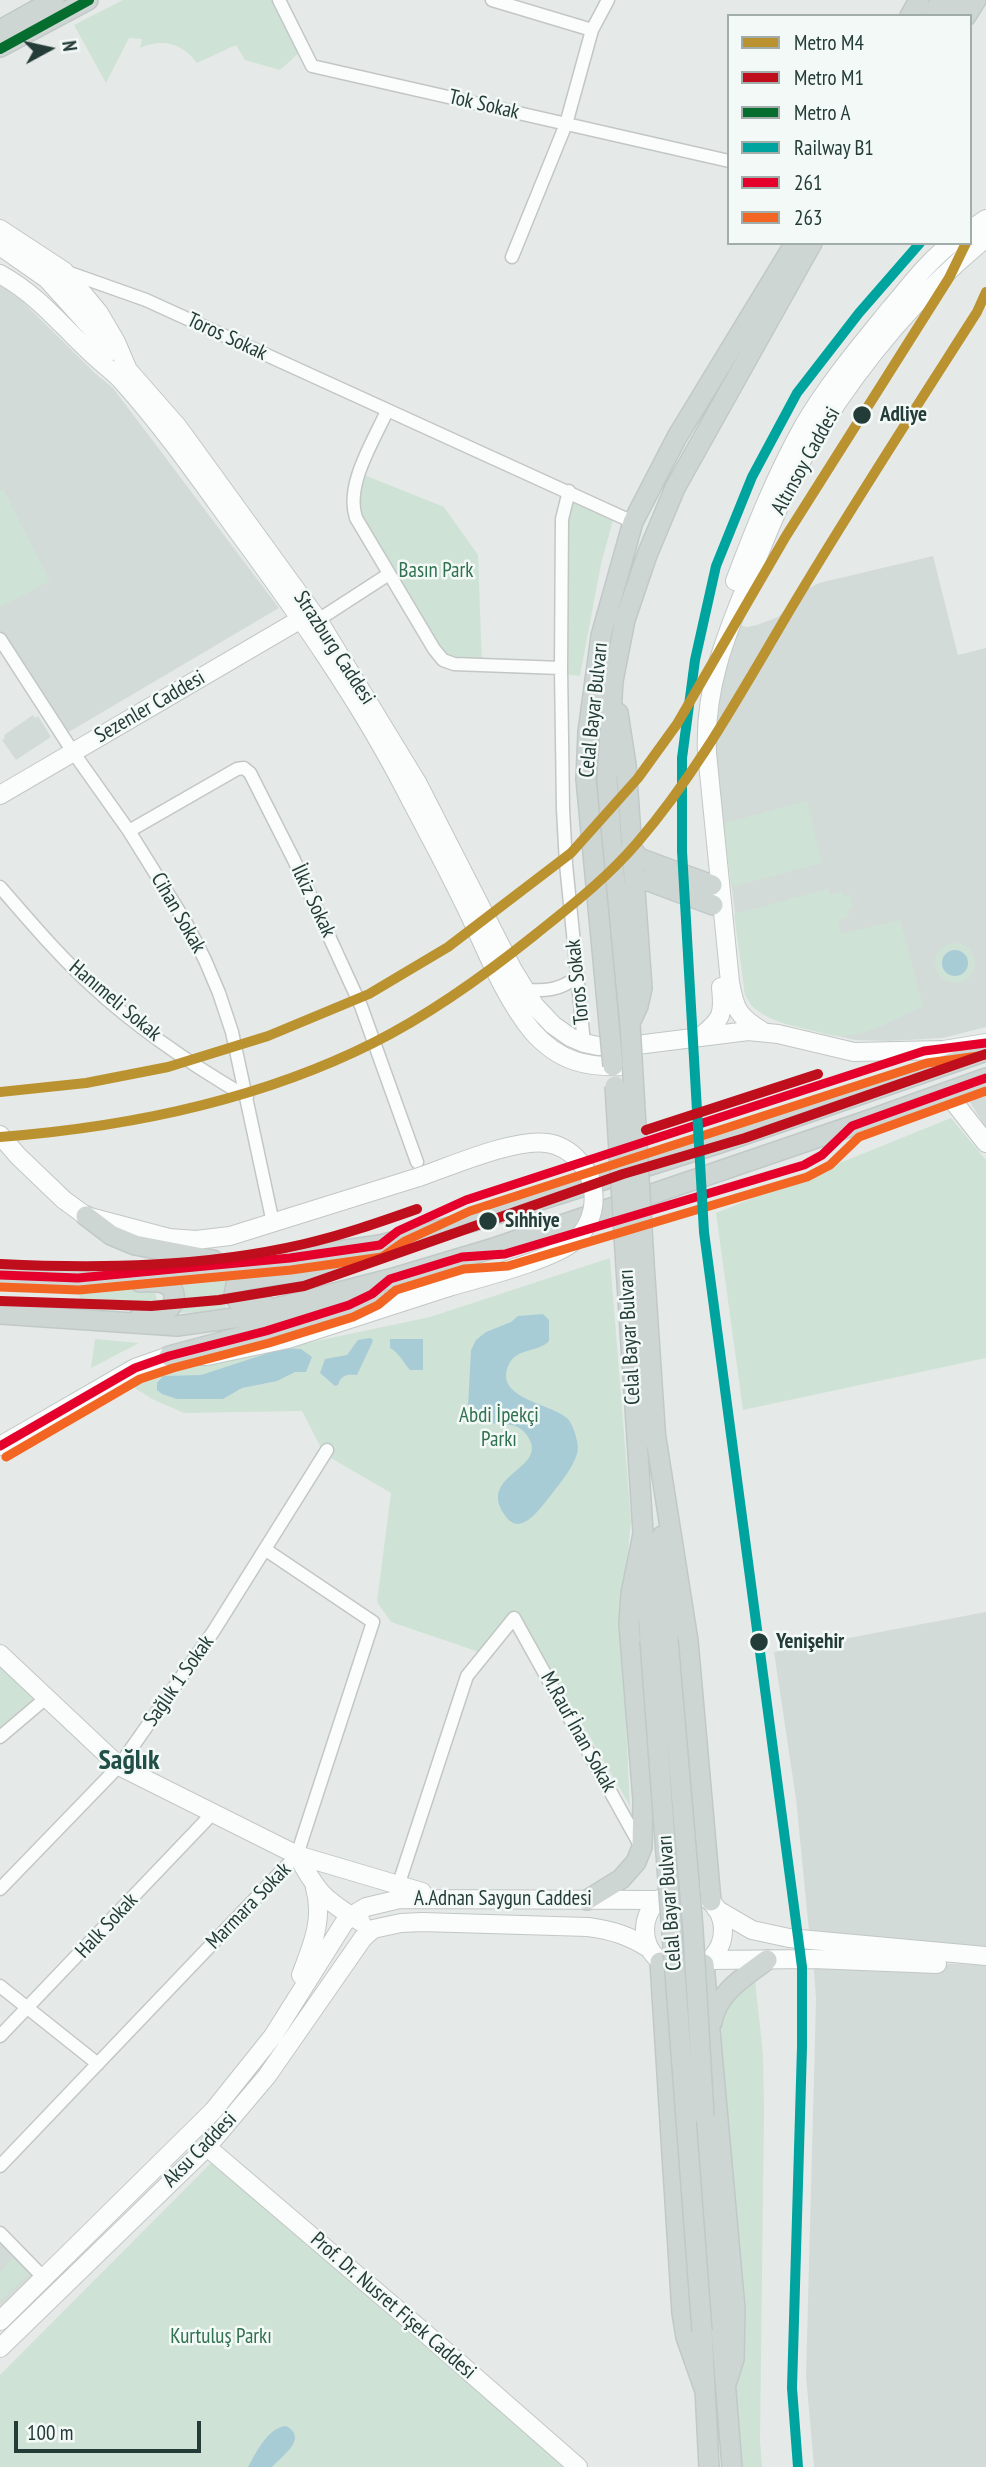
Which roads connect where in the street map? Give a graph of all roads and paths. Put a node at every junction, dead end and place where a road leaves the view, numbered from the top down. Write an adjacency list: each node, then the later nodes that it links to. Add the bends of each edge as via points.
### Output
1 (54, 0): 6 (main road)
2 (88, 0): 8 (main road)
3 (280, 0): 9 (street, Tok Sokak, via 312,66)
4 (492, 0): 7 (street)
5 (608, 0): 7 (street)
6 (0, 30)
7 (592, 30): 9 (street)
8 (0, 47)
9 (566, 124): 10 (street, Tok Sokak); 16 (street)
10 (727, 161)
11 (0, 229): 18 (main road, Strazburg Caddesi)
12 (986, 238): 23 (main road, Altınsoy Caddesi, via 893,330 820,430)
13 (950, 245): 23 (main road, Altınsoy Caddesi, via 842,370 806,423)
14 (0, 246): 20 (main road, via 47,278)
15 (794, 251): 25 (main road, Celal Bayar Bulvarı, via 677,438); 30 (main road, Celal Bayar Bulvarı, via 675,488 625,620)
16 (512, 257)
17 (0, 259): 20 (main road, via 40,286)
18 (64, 271): 21 (main road, Strazburg Caddesi, via 117,342); 22 (street, Toros Sokak, via 146,300)
19 (0, 274): 21 (main road, Strazburg Caddesi, via 42,303 91,354)
20 (101, 346): 21 (main road)
21 (124, 374): 27 (main road, Strazburg Caddesi, via 186,437)
22 (387, 411): 24 (street, Toros Sokak); 26 (street, via 352,498 356,518)
23 (802, 447): 37 (main road, Altınsoy Caddesi, via 757,521 702,679 697,756)
24 (569, 491): 25 (street, Toros Sokak); 29 (street, Toros Sokak, via 562,519)
25 (633, 522): 46 (main road, Celal Bayar Bulvarı, bridge, via 601,636 587,732 586,779)
26 (388, 574): 27 (street); 29 (street, via 443,660)
27 (309, 619): 31 (main road, Sezenler Caddesi); 39 (main road, Strazburg Caddesi, via 418,784); 46 (main road, Strazburg Caddesi, via 406,790 524,1020 572,1062)
28 (0, 639): 31 (street, Cihan Sokak)
29 (561, 668): 38 (street, Toros Sokak, via 566,864)
30 (613, 681): 34 (main road, via 626,765); 40 (main road, Celal Bayar Bulvarı, via 607,780)
31 (73, 752): 32 (main road, Sezenler Caddesi); 33 (street, Cihan Sokak)
32 (0, 795)
33 (129, 831): 49 (street, Cihan Sokak, via 185,921 219,993); 52 (street, İlkiz Sokak, via 237,769 250,773 361,1006)
34 (631, 848): 35 (main road); 37 (main road, via 639,858)
35 (634, 886): 37 (main road, via 646,880); 40 (main road, via 642,988)
36 (0, 887): 49 (street, Hanımeli Sokak, via 80,975 116,1007)
37 (717, 895): 41 (main road, Altınsoy Caddesi, via 735,1007); 42 (main road, Altınsoy Caddesi, via 723,1009 721,1018)
38 (578, 977): 39 (street, via 550,991); 43 (street, Toros Sokak)
39 (525, 990): 43 (main road, Strazburg Caddesi, via 553,1025)
40 (630, 1024): 46 (main road, Celal Bayar Bulvarı, bridge)
41 (762, 1031): 42 (main road); 44 (main road, via 855,1052)
42 (701, 1037): 43 (main road, Strazburg Caddesi, via 617,1046)
43 (584, 1043)
44 (986, 1043)
45 (986, 1051): 55 (main road, via 474,1222)
46 (623, 1066): 57 (main road, Celal Bayar Bulvarı, bridge)
47 (986, 1077): 48 (main road)
48 (946, 1092): 51 (main road); 60 (main road)
49 (247, 1097): 54 (street, Cihan Sokak)
50 (0, 1136): 53 (main road)
51 (986, 1143)
52 (418, 1170): 54 (main road); 64 (main road, bridge, via 522,1144 546,1143 574,1156 589,1174 592,1214 580,1236 548,1255 288,1339 207,1356)
53 (86, 1216): 54 (main road, via 169,1238 196,1240); 56 (main road, via 135,1245)
54 (273, 1223)
55 (380, 1245): 56 (main road); 61 (main road, via 302,1270 244,1280 233,1293 238,1303 247,1307)
56 (231, 1264): 59 (main road)
57 (635, 1265): 65 (main road, Celal Bayar Bulvarı); 68 (main road, Celal Bayar Bulvarı)
58 (0, 1275): 59 (main road)
59 (78, 1278): 63 (main road, via 163,1283 173,1290 174,1300 169,1309 158,1313)
60 (390, 1279): 61 (main road); 64 (main road, via 349,1305)
61 (320, 1297): 63 (main road, via 188,1326)
62 (0, 1314): 63 (main road)
63 (73, 1319)
64 (169, 1356): 66 (main road, via 135,1368)
65 (655, 1432): 70 (main road, Celal Bayar Bulvarı); 84 (main road, via 688,1641)
66 (0, 1446)
67 (327, 1450): 69 (street, Sağlık 1 Sokak)
68 (643, 1534): 70 (main road, Celal Bayar Bulvarı); 76 (main road, via 629,1624 643,1800)
69 (266, 1550): 74 (street, Sağlık 1 Sokak); 77 (street, Marmara Sokak, via 373,1622)
70 (659, 1641): 103 (main road, Celal Bayar Bulvarı, bridge, via 693,1929)
71 (0, 1654): 72 (main road)
72 (46, 1698): 73 (street); 74 (main road)
73 (0, 1737)
74 (119, 1766): 75 (main road); 80 (street, Sağlık 1 Sokak)
75 (212, 1814): 77 (main road); 93 (street, Halk Sokak)
76 (642, 1847): 78 (street, M.Rauf İnan Sokak, via 514,1618 467,1676); 82 (main road, via 621,1879)
77 (297, 1855): 78 (main road); 79 (main road); 97 (street, Marmara Sokak)
78 (398, 1886): 81 (main road)
79 (315, 1888): 85 (main road); 94 (main road, via 319,1909 316,1932)
80 (0, 1889)
81 (450, 1899): 82 (main road, A.Adnan Saygun Caddesi); 85 (main road, A.Adnan Saygun Caddesi, via 388,1900)
82 (587, 1900): 83 (main road, A.Adnan Saygun Caddesi)
83 (659, 1900): 84 (main road, A.Adnan Saygun Caddesi, via 685,1891); 87 (main road, via 645,1923)
84 (713, 1905): 88 (main road, A.Adnan Saygun Caddesi, via 752,1930 789,1938); 90 (main road, via 721,1917 723,1936)
85 (351, 1916): 86 (main road); 94 (main road, Aksu Caddesi)
86 (373, 1929): 87 (main road, A.Adnan Saygun Caddesi, via 422,1922 588,1927 625,1935); 98 (main road, Aksu Caddesi, via 267,2076)
87 (655, 1956): 90 (main road, A.Adnan Saygun Caddesi, via 681,1970); 106 (main road, via 682,2313 685,2337)
88 (986, 1956)
89 (767, 1960): 90 (main road, A.Adnan Saygun Caddesi); 91 (main road, A.Adnan Saygun Caddesi); 95 (main road, via 718,2002)
90 (707, 1962): 95 (main road)
91 (986, 1965)
92 (0, 1986): 93 (street)
93 (28, 2009): 96 (street, Halk Sokak); 97 (street)
94 (287, 2013): 101 (main road, Aksu Caddesi, via 255,2062 213,2111)
95 (710, 2030): 105 (main road, via 735,2309 734,2359)
96 (0, 2036)
97 (98, 2064): 99 (street, Marmara Sokak)
98 (207, 2147): 104 (main road, Aksu Caddesi); 107 (main road, Prof. Dr. Nusret Fişek Caddesi)
99 (0, 2166)
100 (0, 2233): 101 (street)
101 (44, 2278): 102 (main road, Aksu Caddesi)
102 (0, 2321)
103 (711, 2330): 105 (main road, Celal Bayar Bulvarı); 106 (main road, Celal Bayar Bulvarı)
104 (0, 2348)
105 (726, 2384): 109 (main road, Celal Bayar Bulvarı)
106 (704, 2388): 108 (main road, Celal Bayar Bulvarı)
107 (578, 2467)
108 (709, 2467)
109 (732, 2467)

